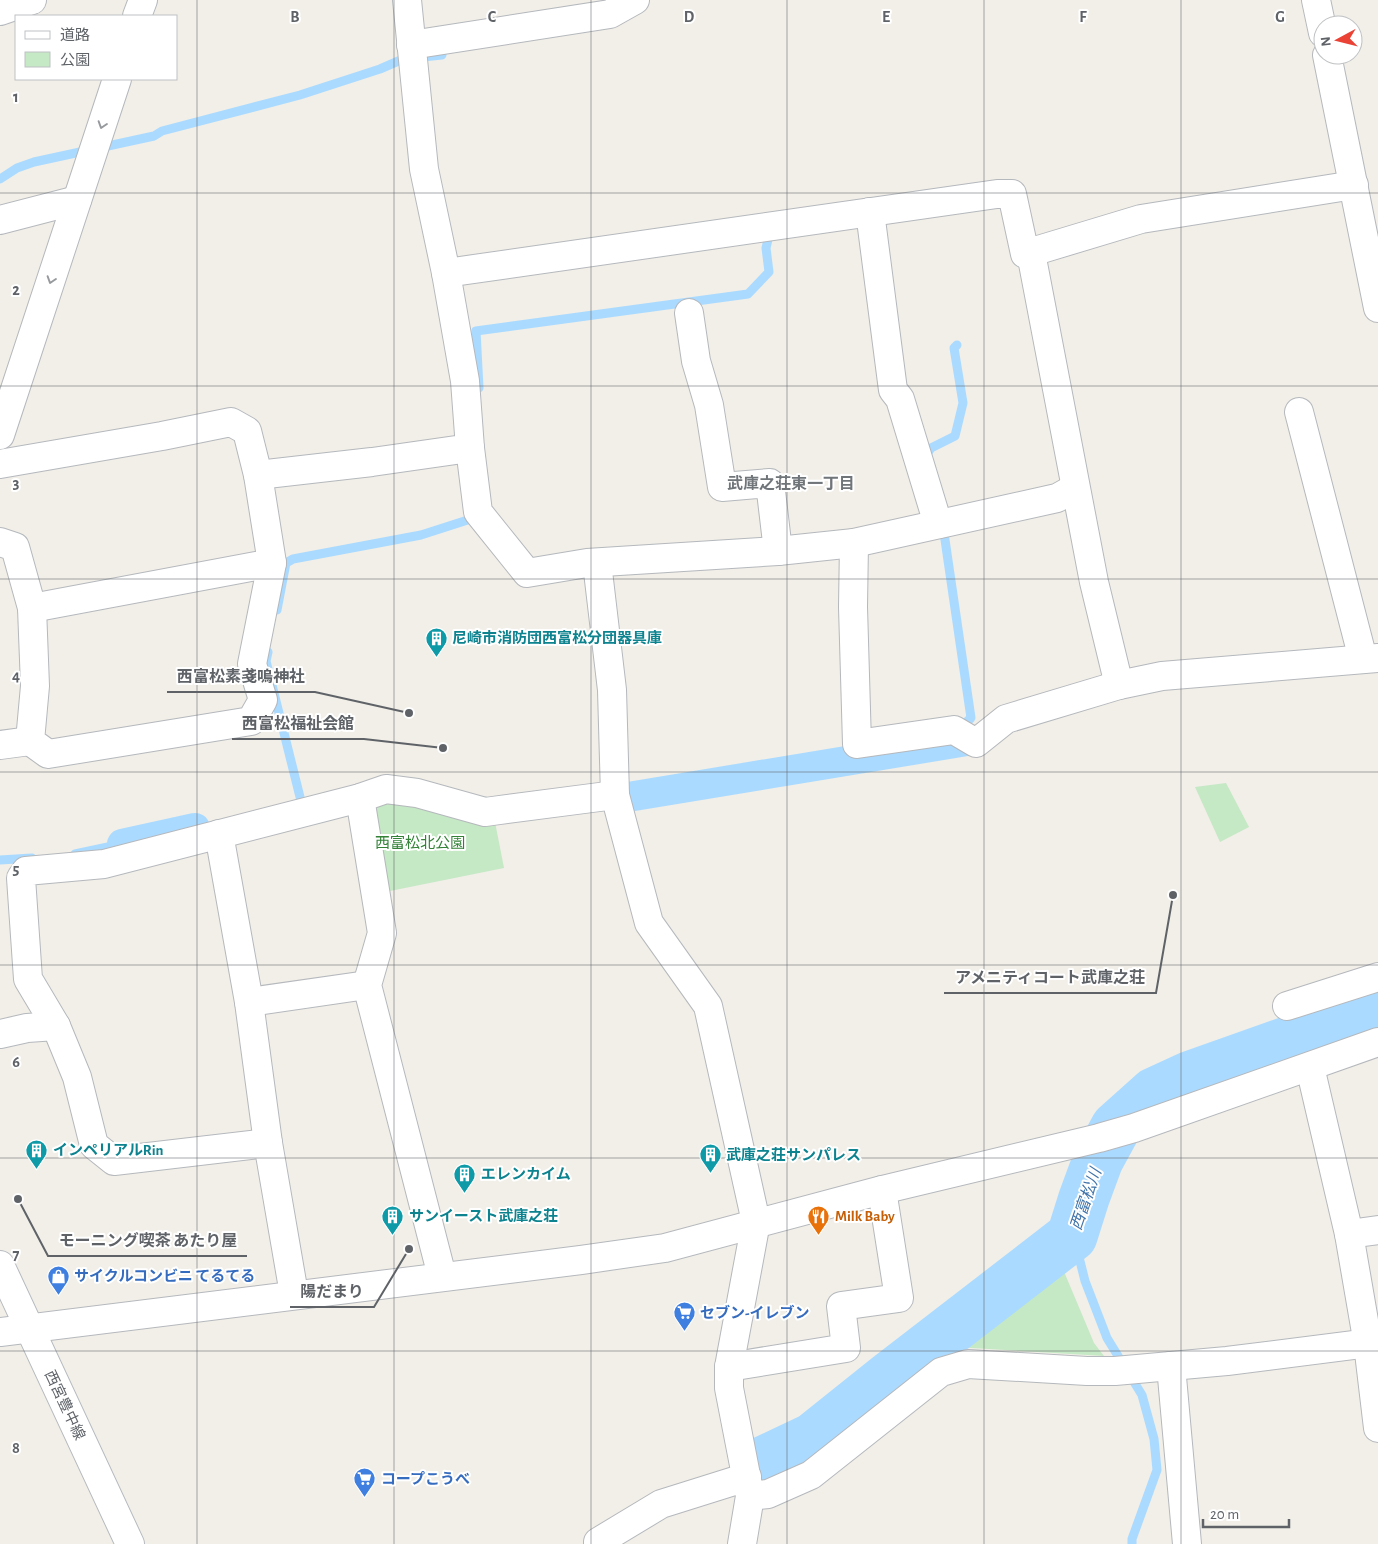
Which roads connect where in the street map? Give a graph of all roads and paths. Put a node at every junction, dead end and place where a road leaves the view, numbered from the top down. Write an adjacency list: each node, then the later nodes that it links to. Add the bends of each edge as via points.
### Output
1 (32, 0): 6 (street)
2 (143, 0): 7 (street)
3 (407, 0): 9 (street)
4 (635, 0): 9 (street, via 610,14)
5 (1316, 0): 8 (street)
6 (0, 11)
7 (137, 15)
8 (1319, 15)
9 (411, 45): 17 (street, via 424,168)
10 (1330, 65): 12 (street)
11 (117, 80): 13 (street, one-way to 13)
12 (1363, 196): 16 (street, via 1141,219); 18 (street)
13 (77, 200): 15 (street); 21 (street, one-way to 21)
14 (870, 212): 16 (street, via 1012,194 1025,254); 17 (street); 26 (street, via 893,390 900,399)
15 (0, 220)
16 (1031, 253): 25 (street)
17 (446, 273): 22 (street, via 465,381)
18 (1378, 308)
19 (690, 313): 29 (street, via 696,361 709,404 722,487 770,483)
20 (1299, 412): 33 (street)
21 (0, 435)
22 (470, 448): 24 (street); 30 (street, via 481,516 527,573)
23 (0, 464): 24 (street, via 231,422 247,431)
24 (258, 475): 31 (street)
25 (1076, 488): 26 (street, via 1057,498); 34 (street)
26 (938, 524): 28 (street)
27 (0, 542): 32 (street, via 15,547)
28 (854, 543): 29 (street); 34 (street, via 856,744 954,730 976,742 1006,720)
29 (778, 551): 30 (street)
30 (597, 562): 37 (street, via 612,690)
31 (272, 563): 32 (street); 35 (street, via 252,664 263,700 251,721 48,754)
32 (32, 608): 35 (street, via 35,686)
33 (1371, 658): 34 (street, via 1162,676)
34 (1119, 685)
35 (30, 741): 36 (street)
36 (0, 745)
37 (615, 795): 38 (street, via 485,812 417,793 386,789); 50 (street, via 649,923 708,1006)
38 (360, 798): 39 (street); 41 (street, via 382,933)
39 (219, 834): 42 (street); 44 (street, via 104,864 26,871 21,878 28,979)
40 (1378, 977): 43 (street)
41 (367, 985): 42 (street); 54 (street)
42 (249, 1002): 48 (street)
43 (1287, 1006)
44 (56, 1026): 45 (street); 48 (street, via 77,1077 94,1144 114,1161)
45 (0, 1034)
46 (1378, 1042): 47 (street)
47 (1310, 1067): 49 (street, via 1134,1128); 52 (street)
48 (268, 1143): 55 (street)
49 (882, 1190): 50 (street); 60 (street, via 898,1298 841,1306 846,1348)
50 (756, 1222): 54 (street, via 665,1248); 60 (street)
51 (1378, 1230): 52 (street)
52 (1349, 1234): 58 (street)
53 (0, 1266): 56 (street, 西宮豊中線)
54 (442, 1276): 55 (street)
55 (294, 1294): 56 (street)
56 (29, 1328): 57 (street); 64 (street, 西宮豊中線)
57 (0, 1332)
58 (1373, 1343): 59 (street); 61 (street)
59 (1171, 1366): 62 (street, via 1087,1371 968,1364 941,1372 811,1475 768,1494); 66 (street)
60 (729, 1367): 62 (street)
61 (1378, 1428)
62 (748, 1486): 63 (street, via 661,1504); 65 (street)
63 (598, 1542)
64 (130, 1544)
65 (742, 1544)
66 (1187, 1544)

